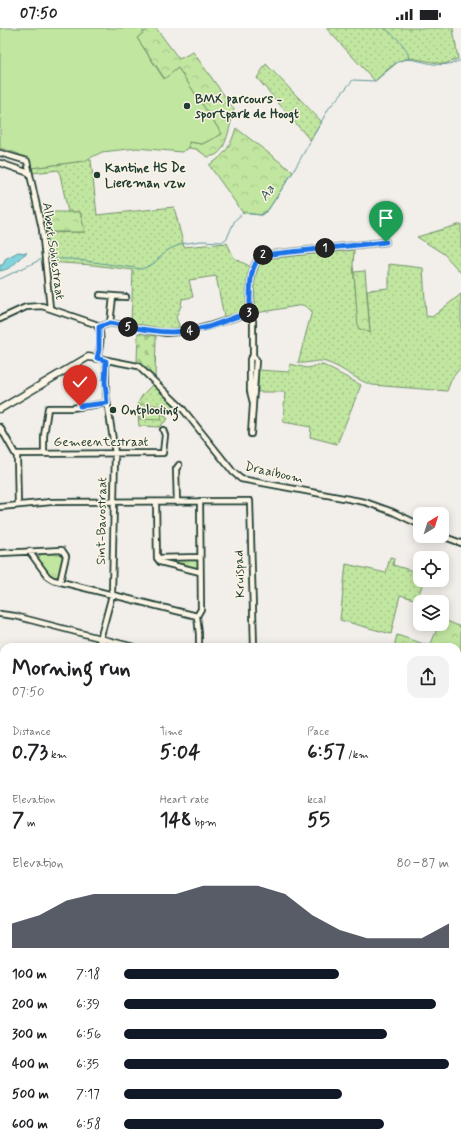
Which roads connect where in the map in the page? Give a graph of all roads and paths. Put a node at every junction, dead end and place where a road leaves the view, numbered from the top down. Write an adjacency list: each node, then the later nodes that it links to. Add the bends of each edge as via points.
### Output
1 (0, 153): 3 (street, Albert Sohiestraat, via 27,161)
2 (0, 162): 3 (street)
3 (29, 173): 8 (street, Albert Sohiestraat, via 42,229)
4 (386, 242): 9 (street, via 262,255 252,272)
5 (100, 295): 6 (street)
6 (113, 297): 7 (street); 11 (street)
7 (126, 297)
8 (50, 308): 10 (street, via 26,307); 12 (street)
9 (249, 313): 11 (street, via 209,326 175,333); 19 (street, via 253,321 253,356 250,359 250,391 253,403)
10 (0, 319)
11 (110, 323): 12 (street)
12 (99, 327): 13 (street)
13 (97, 358): 14 (street, Draaiboom); 16 (street, via 88,357 82,360)
14 (106, 361): 15 (street, Sint-Bavostraat); 30 (street, Draaiboom, via 138,366 182,408 241,479 365,502)
15 (107, 403): 20 (street, via 72,408 48,408); 21 (street, Sint-Bavostraat)
16 (0, 409)
17 (0, 427): 22 (street)
18 (163, 430): 21 (street, Gemeentestraat, via 165,435 162,453)
19 (251, 434)
20 (44, 453): 21 (street, Gemeentestraat); 22 (street, Gemeentestraat)
21 (115, 453): 24 (street, Sint-Bavostraat)
22 (16, 454): 28 (street)
23 (179, 465): 26 (street, via 176,470)
24 (114, 501): 25 (street); 28 (street); 39 (street, Sint-Bavostraat)
25 (156, 502): 26 (street); 36 (street)
26 (177, 502): 27 (street)
27 (200, 502): 35 (street); 46 (street, Kruispad, via 250,501)
28 (18, 505): 29 (street)
29 (0, 507)
30 (413, 522)
31 (449, 539): 32 (street)
32 (461, 543)
33 (29, 551): 34 (street); 38 (street, via 48,577); 38 (street, via 59,549 64,552 66,559)
34 (0, 553)
35 (200, 557): 36 (street); 37 (street)
36 (157, 558): 37 (street, via 160,562)
37 (200, 572): 41 (street, via 201,609)
38 (60, 582): 39 (street)
39 (112, 595): 41 (street); 42 (street, Sint-Bavostraat)
40 (0, 614): 42 (street)
41 (197, 616): 45 (street)
42 (101, 639): 43 (street, Sint-Bavostraat); 44 (street)
43 (100, 643)
44 (118, 643)
45 (199, 643)
46 (254, 643)

